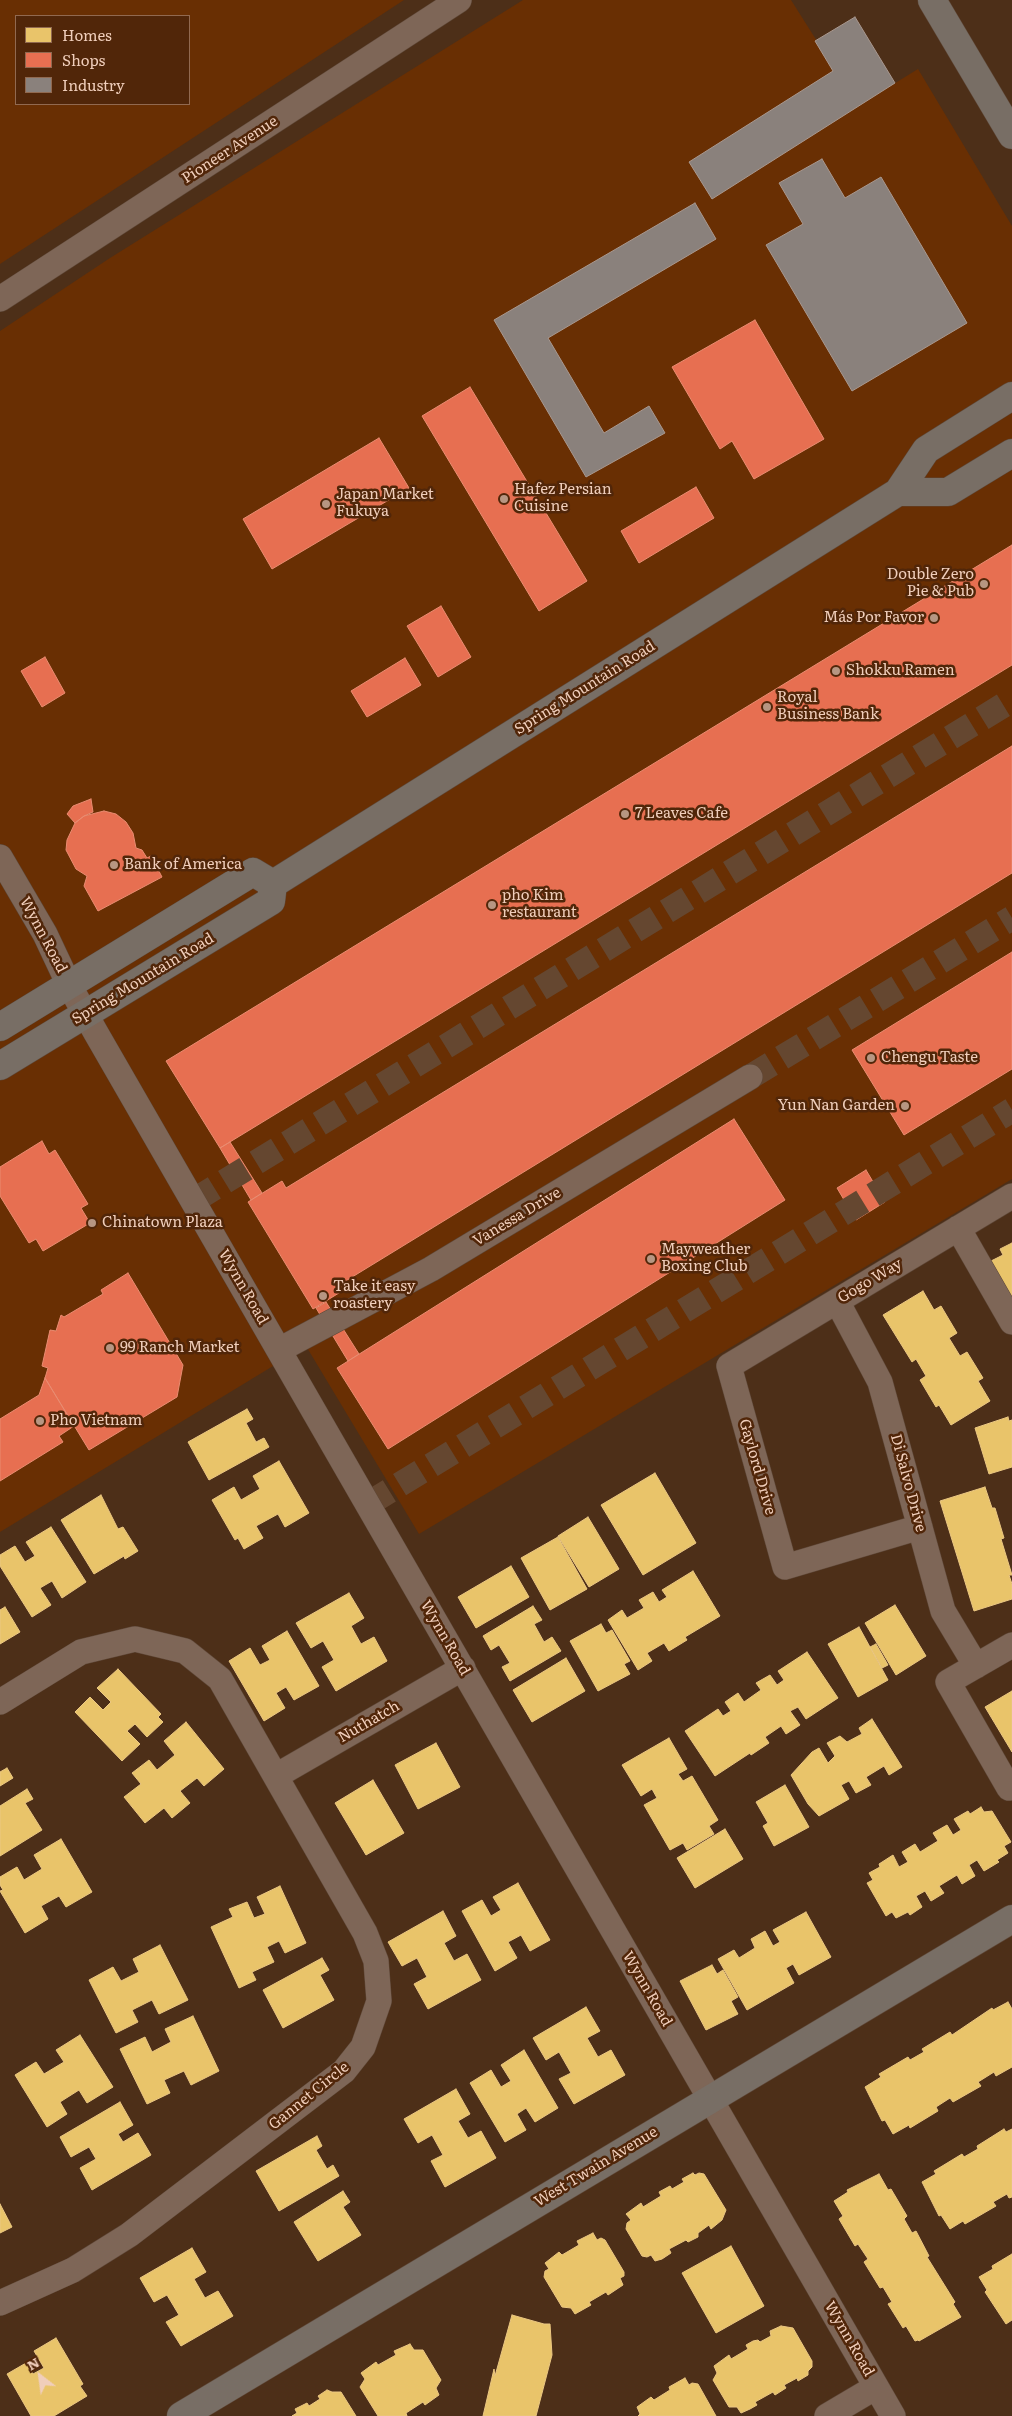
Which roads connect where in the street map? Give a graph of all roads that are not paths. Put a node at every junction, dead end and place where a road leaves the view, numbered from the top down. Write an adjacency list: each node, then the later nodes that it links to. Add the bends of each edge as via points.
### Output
1 (459, 0): 4 (street, Pioneer Avenue)
2 (932, 0): 3 (main road)
3 (1012, 135)
4 (0, 299)
5 (1012, 396): 7 (main road, Spring Mountain Road, via 926,450)
6 (1012, 453): 7 (main road, via 948,492)
7 (898, 492): 9 (main road, Spring Mountain Road)
8 (0, 857): 10 (street, Wynn Road, via 45,934)
9 (272, 884): 10 (main road, via 253,872); 11 (main road, Spring Mountain Road, via 272,901)
10 (69, 985): 11 (street, Wynn Road); 12 (main road)
11 (86, 1014): 13 (main road, Spring Mountain Road); 19 (street, Wynn Road)
12 (0, 1027)
13 (0, 1066)
14 (750, 1078): 19 (street, Vanessa Drive, via 431,1269)
15 (1012, 1196): 16 (street, Gogo Way)
16 (958, 1228): 17 (street, Gogo Way); 18 (street)
17 (837, 1301): 20 (street, Gogo Way); 21 (street, Di Salvo Drive, via 880,1382)
18 (1012, 1322)
19 (279, 1350): 24 (street, Wynn Road)
20 (729, 1366): 21 (street, Gaylord Drive, via 786,1567)
21 (920, 1527): 23 (street, Di Salvo Drive, via 943,1611)
22 (1012, 1645): 23 (street)
23 (976, 1666): 27 (street, via 948,1682)
24 (462, 1668): 26 (street, Nuthatch); 29 (street, Wynn Road)
25 (0, 1702): 26 (street, Gannet Circle, via 81,1652 135,1639 185,1651 220,1679)
26 (276, 1776): 30 (street, Gannet Circle, via 365,1933 376,1961 379,2001 363,2047 344,2070 129,2235 73,2270)
27 (1011, 1787)
28 (1012, 1919): 29 (main road, West Twain Avenue)
29 (710, 2098): 31 (street, Wynn Road); 32 (main road, West Twain Avenue)
30 (0, 2303)
31 (876, 2387): 33 (street); 34 (street, Wynn Road)
32 (190, 2414)
33 (827, 2416)
34 (893, 2416)

